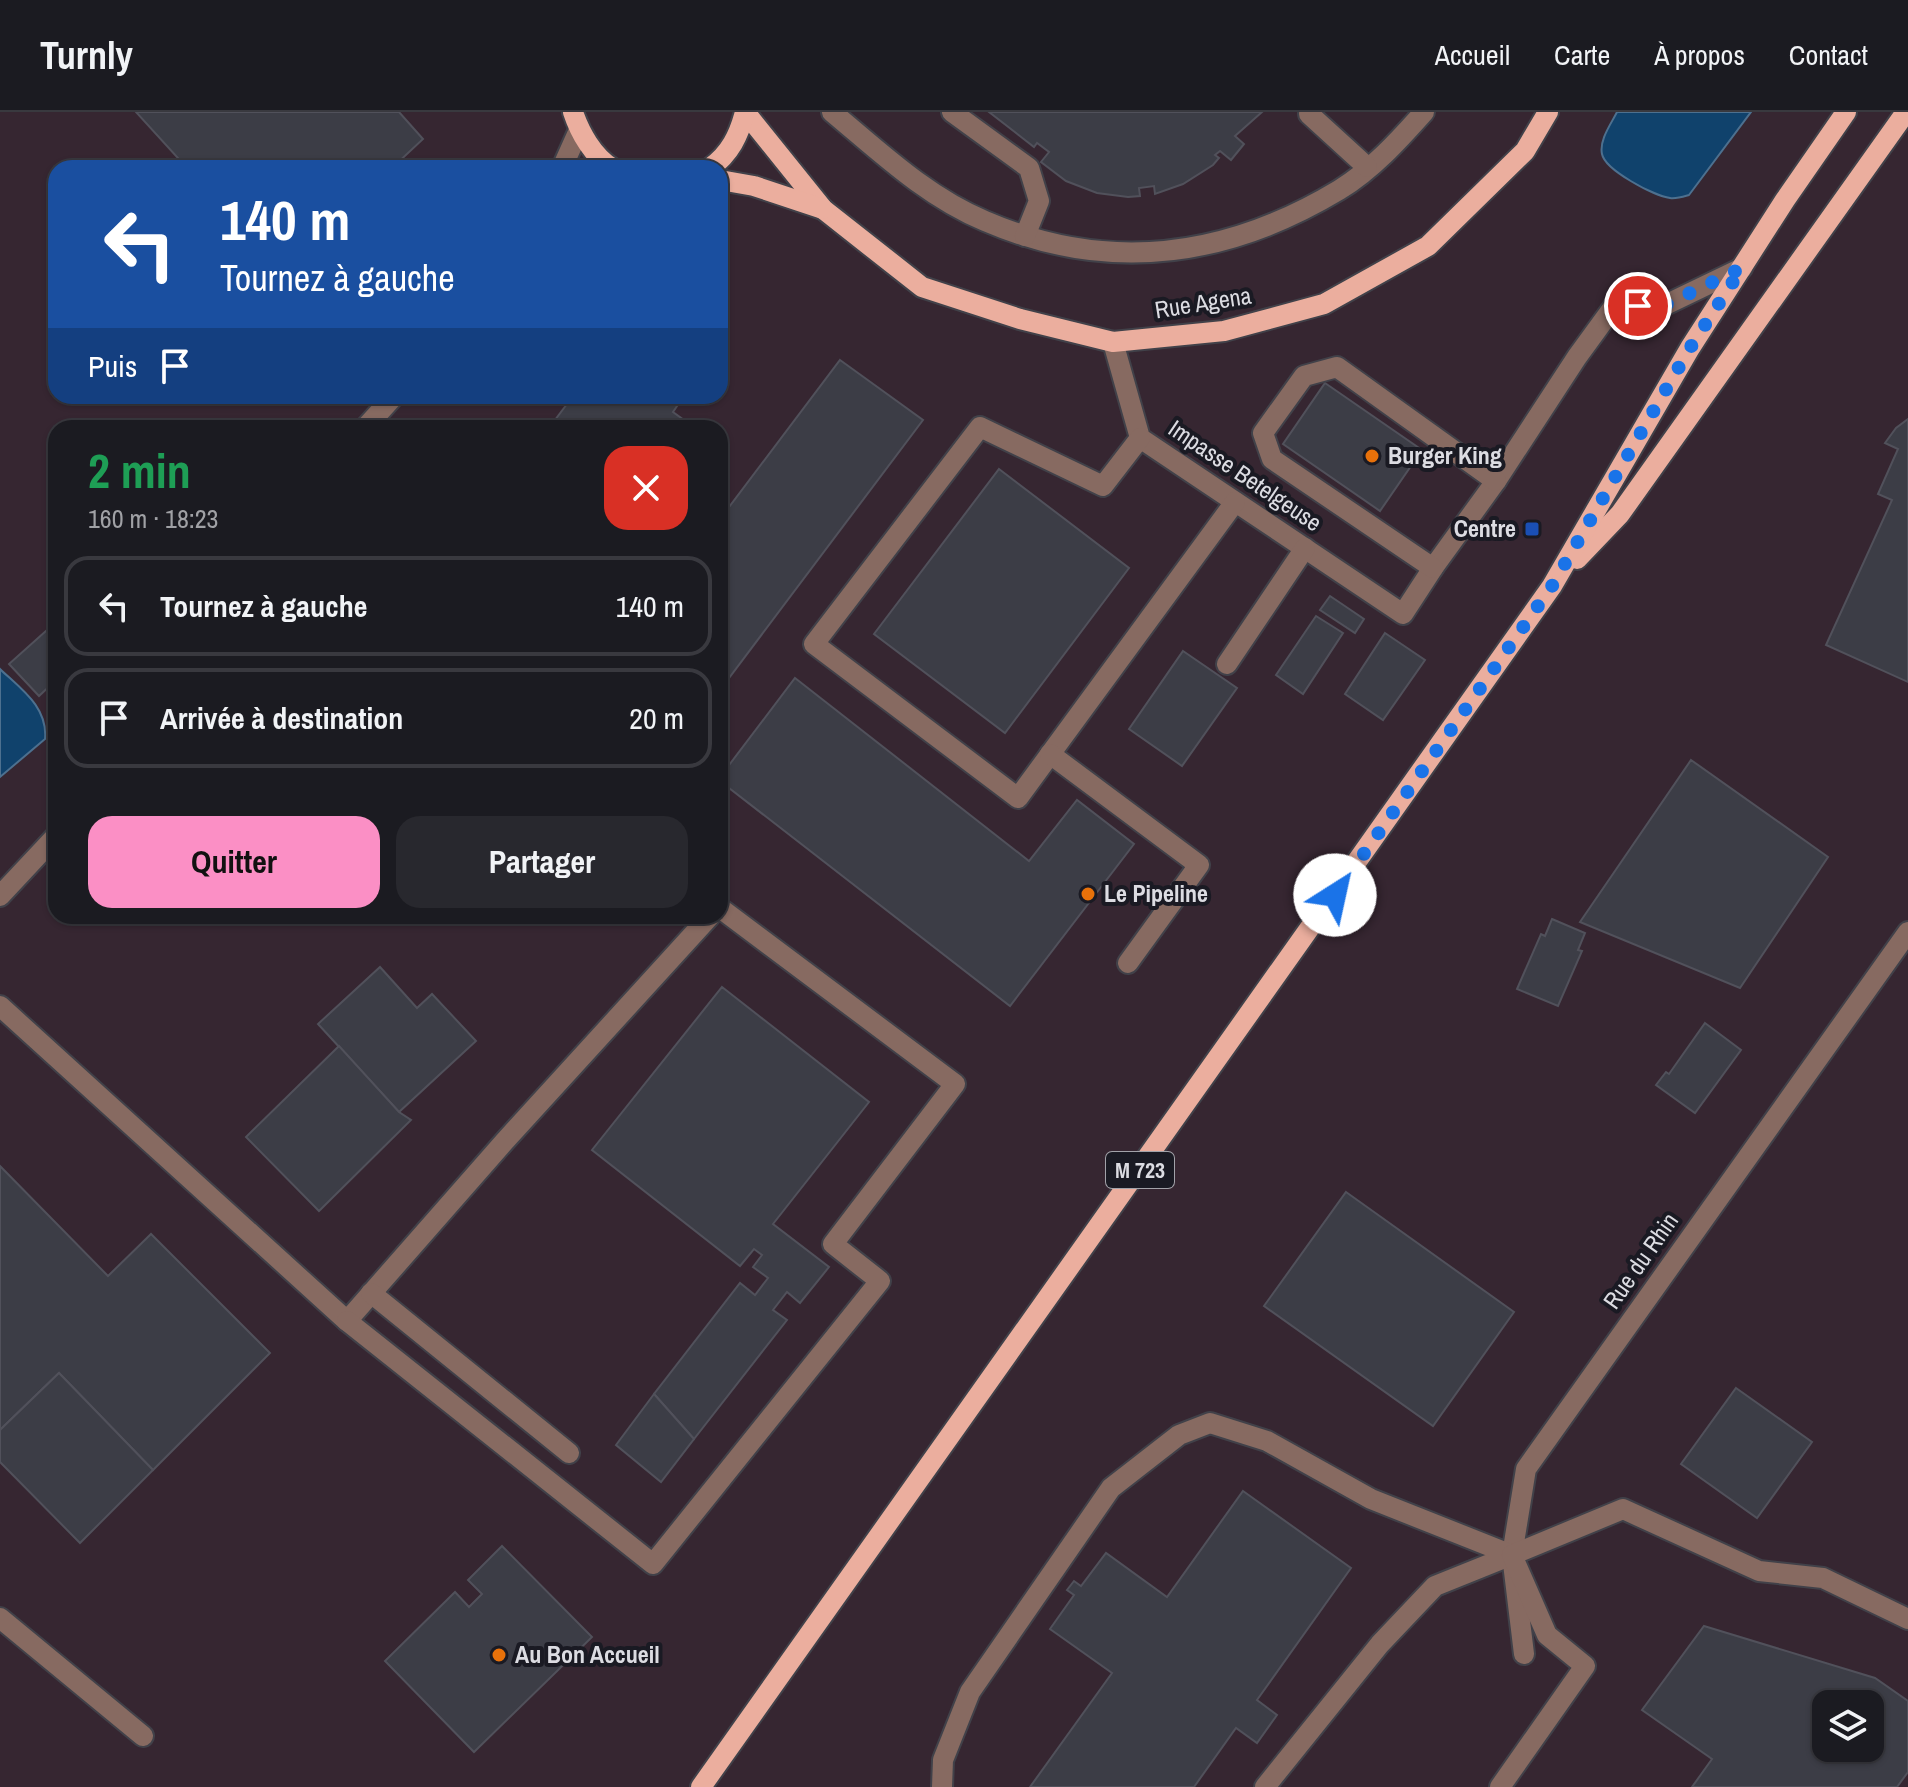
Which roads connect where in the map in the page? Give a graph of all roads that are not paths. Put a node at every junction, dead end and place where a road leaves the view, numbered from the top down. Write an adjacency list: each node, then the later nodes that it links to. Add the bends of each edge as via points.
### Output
1 (745, 112): 12 (main road, via 730,149); 15 (main road, Rue Agena)
2 (832, 112): 16 (street, via 919,184 983,221)
3 (952, 112): 16 (street, via 1029,168 1039,201)
4 (1311, 112): 13 (street)
5 (1424, 112): 13 (street)
6 (1548, 112): 20 (main road, Rue Agena, via 1525,151 1428,246 1324,304 1224,331)
7 (1846, 112): 17 (main road, M 723)
8 (1906, 112): 28 (main road, M 723, via 1620,514)
9 (576, 121): 10 (street); 11 (main road)
10 (564, 160)
11 (604, 160)
12 (718, 160)
13 (1367, 167): 16 (street, via 1341,189 1276,223 1212,245 1107,253)
14 (728, 181): 15 (main road, Rue Agena)
15 (823, 209): 20 (main road, Rue Agena, via 922,287)
16 (1025, 236)
17 (1742, 268): 19 (street, via 1661,307); 28 (main road, M 723)
18 (1628, 287): 19 (street)
19 (1615, 305): 24 (street)
20 (1113, 342): 23 (street, Impasse Betelgeuse)
21 (387, 404): 22 (street)
22 (372, 420)
23 (1140, 438): 25 (street, Impasse Betelgeuse); 30 (street, via 1103,486 980,427 814,644 1018,798)
24 (1496, 481): 27 (street); 27 (street, via 1337,367 1304,376 1263,433 1272,459)
25 (1235, 502): 26 (street, Impasse Betelgeuse); 30 (street)
26 (1305, 548): 27 (street, Impasse Betelgeuse, via 1403,614); 29 (street)
27 (1433, 568)
28 (1552, 586): 46 (main road, M 723)
29 (1227, 664)
30 (1050, 754): 36 (street, via 1199,865)
31 (48, 845): 32 (street)
32 (0, 896)
33 (728, 914): 39 (street, via 955,1084 833,1244 880,1281 653,1564)
34 (703, 924): 38 (street)
35 (1908, 932): 41 (street, Rue du Rhin, via 1526,1469)
36 (1128, 963)
37 (0, 1006): 39 (street)
38 (371, 1293): 39 (street); 40 (street)
39 (347, 1321)
40 (569, 1453)
41 (1512, 1555): 43 (street, via 1623,1509 1759,1571 1823,1578); 44 (street, Rue du Rhin); 47 (street, via 1371,1499 1267,1441 1210,1423 1179,1435 1111,1488 970,1692 943,1760); 48 (street, via 1435,1586 1380,1644); 49 (street, via 1547,1635 1585,1666)
42 (0, 1618): 45 (street)
43 (1908, 1619)
44 (1524, 1654)
45 (143, 1736)
46 (701, 1787)
47 (942, 1787)
48 (1265, 1787)
49 (1500, 1787)

